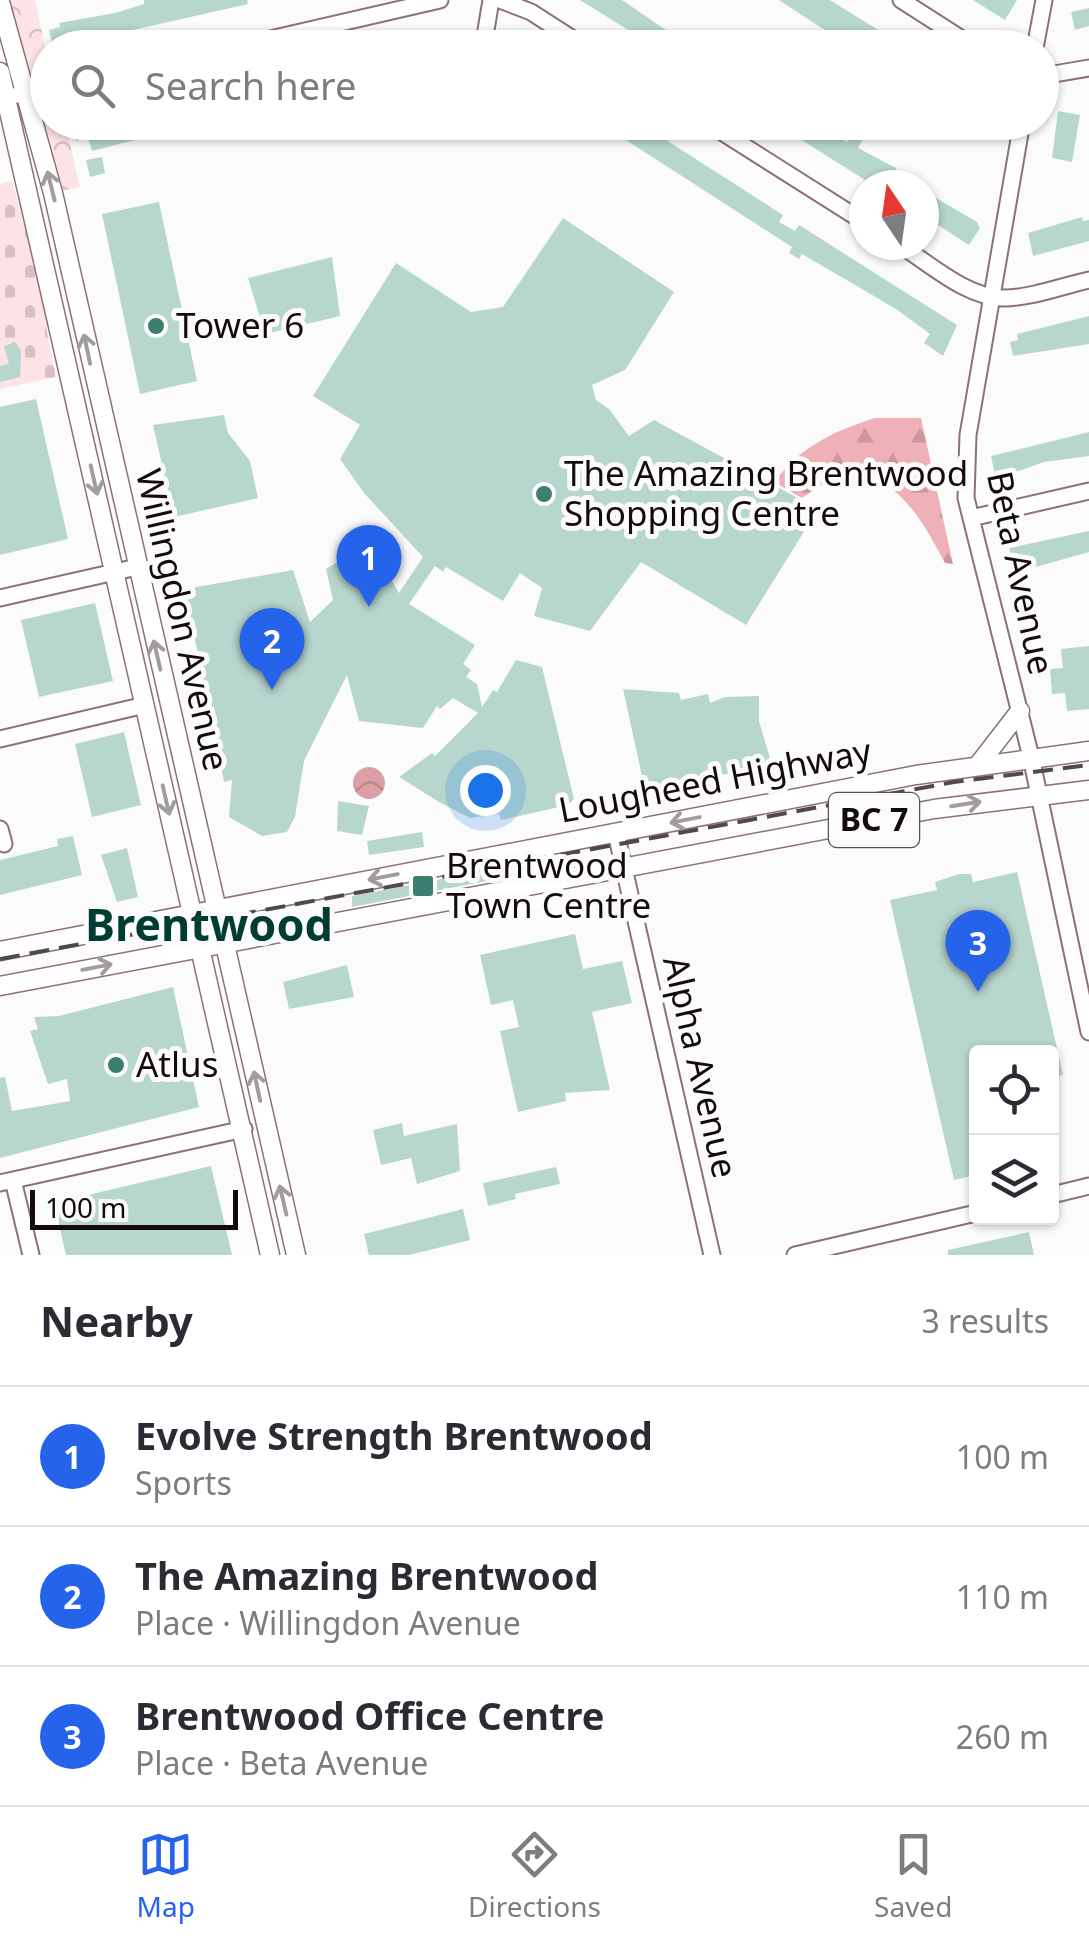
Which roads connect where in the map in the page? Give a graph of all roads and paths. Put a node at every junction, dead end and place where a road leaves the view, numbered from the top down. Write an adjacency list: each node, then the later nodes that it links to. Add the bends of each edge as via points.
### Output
1 (440, 0): 7 (street)
2 (492, 0): 8 (street)
3 (500, 0): 9 (street)
4 (901, 0): 10 (street)
5 (1044, 0): 11 (street)
6 (0, 2): 16 (main road, Willingdon Avenue)
7 (309, 30)
8 (486, 30)
9 (560, 30)
10 (948, 30)
11 (1038, 30)
12 (1089, 68): 14 (street)
13 (0, 72): 17 (main road, Willingdon Avenue)
14 (1059, 73)
15 (30, 92): 16 (street)
16 (27, 93): 17 (street); 18 (main road, Willingdon Avenue, one-way to 16)
17 (4, 98): 29 (main road, Willingdon Avenue, one-way to 29)
18 (30, 106)
19 (38, 140): 28 (main road, Willingdon Avenue, one-way to 19)
20 (734, 140): 22 (street)
21 (1019, 140): 25 (street, Beta Avenue)
22 (849, 213)
23 (924, 260): 25 (street)
24 (1089, 280): 25 (street)
25 (992, 297): 27 (street, Beta Avenue, via 968,435)
26 (1089, 492): 27 (street)
27 (971, 518): 32 (street, Beta Avenue)
28 (137, 567): 29 (street); 41 (main road, Willingdon Avenue, one-way to 28)
29 (115, 572): 30 (street); 31 (main road, Willingdon Avenue)
30 (0, 598)
31 (145, 705): 33 (street); 42 (main road, Willingdon Avenue, one-way to 42)
32 (1020, 711): 35 (street, Beta Avenue); 36 (main road)
33 (0, 739)
34 (1089, 751): 35 (main road, Lougheed Highway / BC 7)
35 (1031, 757): 36 (main road, Lougheed Highway / BC 7); 38 (street, Beta Avenue)
36 (979, 764): 39 (main road, Lougheed Highway / BC 7, one-way to 39)
37 (1089, 790): 38 (main road, Lougheed Highway / BC 7)
38 (1038, 793): 40 (main road, Lougheed Highway / BC 7, one-way to 38); 47 (street, Beta Avenue)
39 (616, 833): 40 (street, Alpha Avenue); 41 (main road, Lougheed Highway / BC 7, one-way to 41)
40 (624, 868): 43 (main road, Lougheed Highway / BC 7); 56 (street, Alpha Avenue)
41 (216, 910): 42 (main road, Lougheed Highway / BC 7); 43 (main road, Willingdon Avenue)
42 (192, 914): 44 (main road, Willingdon Avenue); 45 (main road, Lougheed Highway / BC 7)
43 (224, 944): 44 (main road, Lougheed Highway / BC 7); 55 (main road, Willingdon Avenue, one-way to 43)
44 (200, 948): 46 (main road, Lougheed Highway / BC 7, one-way to 44); 48 (main road, Willingdon Avenue)
45 (0, 951)
46 (0, 986)
47 (1089, 1032)
48 (244, 1129): 49 (street); 54 (main road, Willingdon Avenue)
49 (7, 1182): 53 (street)
50 (1089, 1186): 51 (street)
51 (1059, 1193)
52 (969, 1215): 57 (street)
53 (31, 1255)
54 (270, 1255)
55 (296, 1255)
56 (712, 1255)
57 (795, 1255)

